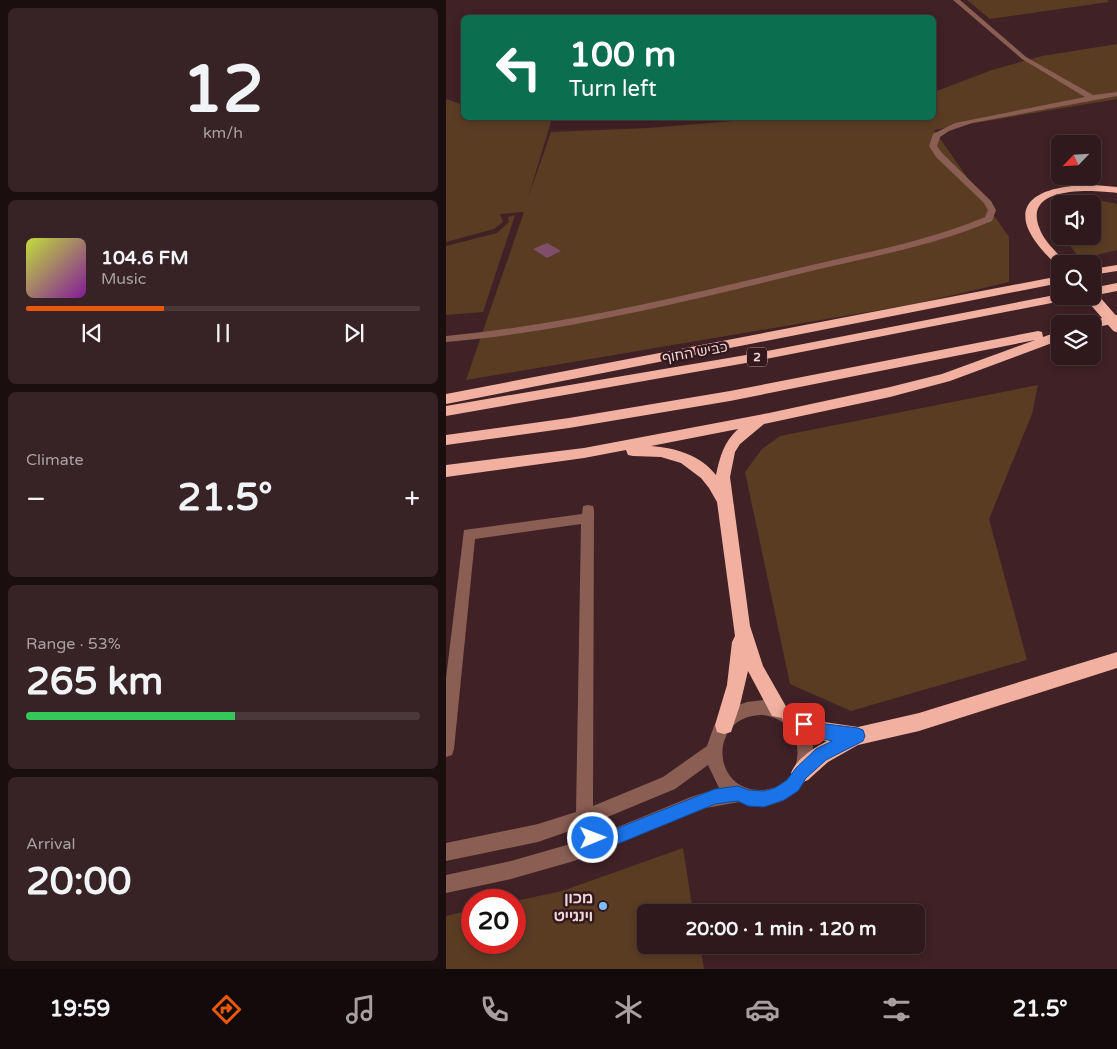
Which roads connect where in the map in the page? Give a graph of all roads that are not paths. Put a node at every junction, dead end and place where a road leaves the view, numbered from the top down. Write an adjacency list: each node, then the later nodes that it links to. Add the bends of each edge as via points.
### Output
1 (956, 0): 3 (street, via 1024,58)
2 (1117, 94): 3 (street)
3 (1091, 97): 18 (street, via 954,126 936,136 933,146 939,155 987,201 992,210 988,219 966,229 761,280 587,318 481,337)
4 (1117, 190): 5 (highway, via 1067,189 1046,196 1034,206 1031,212 1034,228)
5 (1054, 255)
6 (1117, 268): 7 (highway)
7 (1101, 271)
8 (1051, 281): 19 (highway)
9 (1117, 287): 10 (highway)
10 (1101, 290)
11 (1051, 299): 20 (highway, כביש החוף / 2, via 746,359)
12 (1099, 305): 15 (highway, bridge)
13 (1117, 319): 14 (highway)
14 (1101, 322)
15 (1117, 326)
16 (1051, 333): 22 (highway, via 730,396)
17 (1051, 338): 21 (highway, via 929,382)
18 (446, 339)
19 (446, 399)
20 (446, 411)
21 (769, 418): 23 (highway); 25 (highway, via 744,432 728,452 723,477)
22 (446, 440)
23 (584, 453): 24 (highway); 25 (highway, via 662,451 687,458 711,479)
24 (446, 471)
25 (725, 505): 26 (highway)
26 (740, 626): 28 (highway, via 756,673); 29 (highway, via 737,690)
27 (1117, 660): 30 (highway, via 919,722)
28 (785, 714): 29 (street, via 765,707 750,708 736,713); 30 (highway, via 816,730); 33 (street, via 800,730 805,744 806,758)
29 (724, 725): 32 (street, via 717,736)
30 (858, 736): 33 (highway, via 821,754)
31 (446, 749): 35 (street, via 469,534 588,514)
32 (714, 751): 34 (street, via 722,780); 35 (street, via 669,783)
33 (801, 773): 34 (street, via 792,786 779,795 764,799)
34 (738, 794): 36 (street, via 715,796 695,803)
35 (584, 818): 36 (street, via 586,830); 37 (street, via 538,833)
36 (603, 842): 38 (street, via 545,861)
37 (446, 852)
38 (447, 883)

